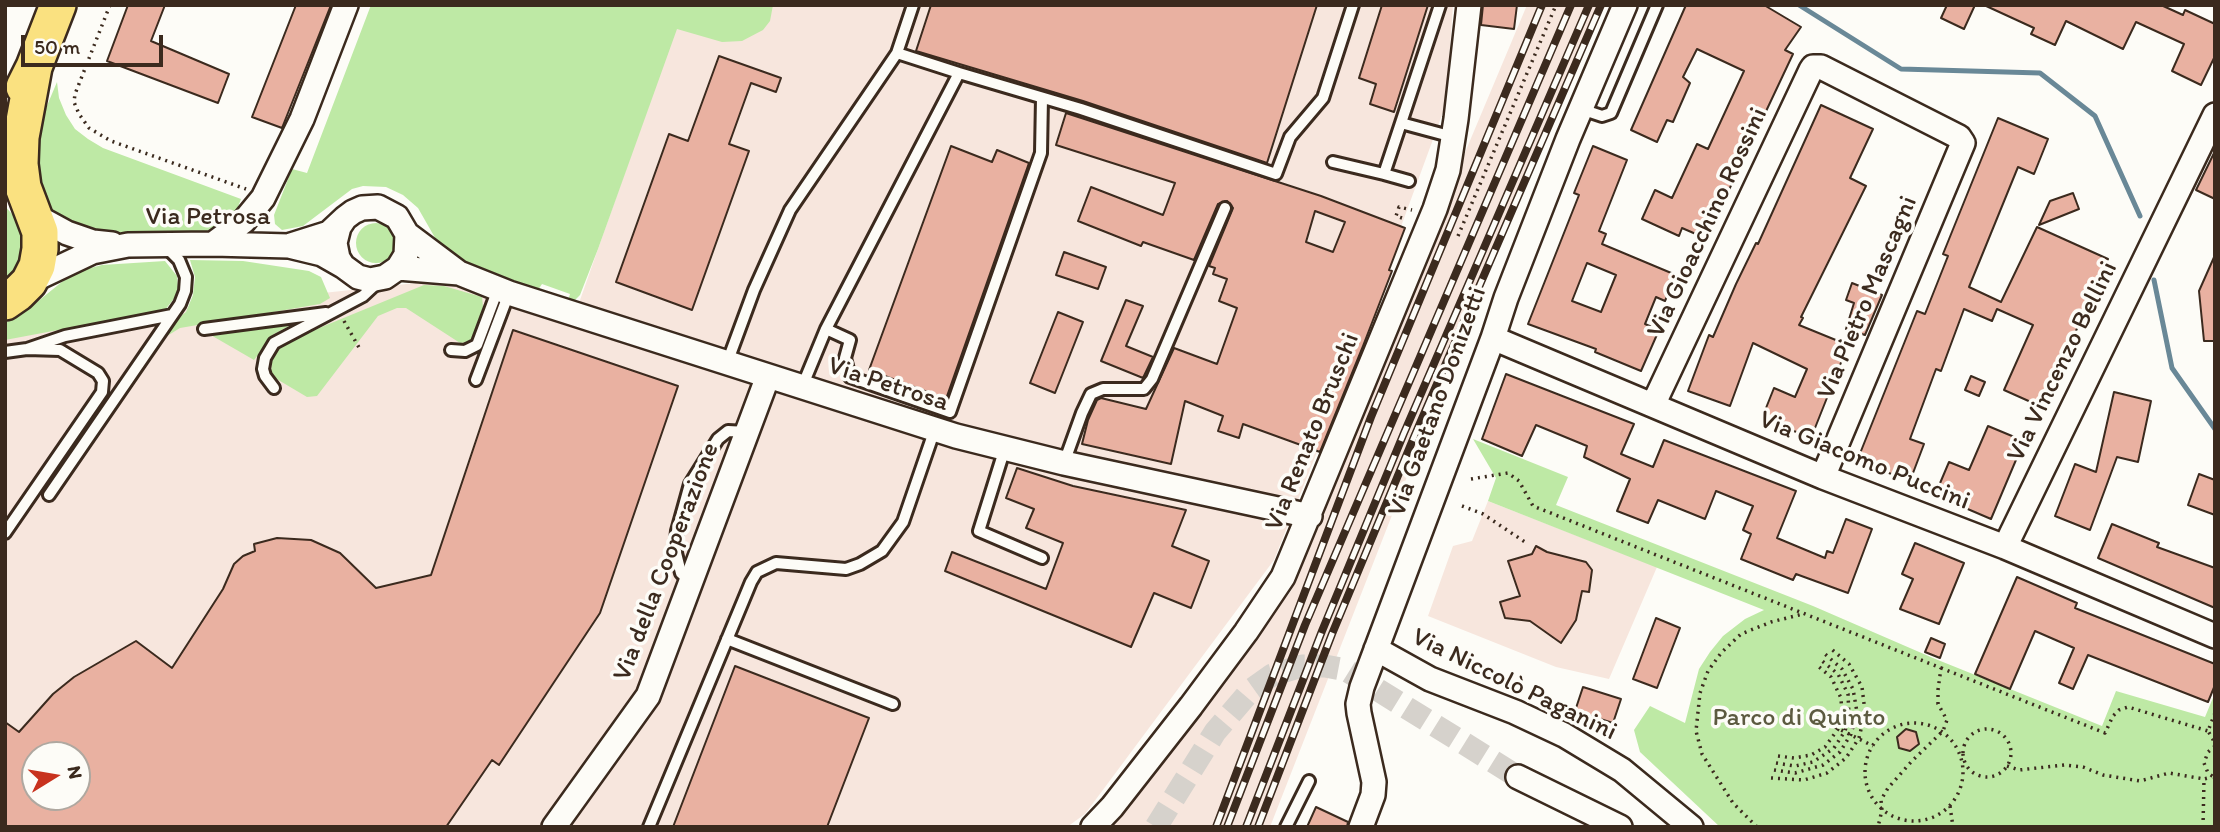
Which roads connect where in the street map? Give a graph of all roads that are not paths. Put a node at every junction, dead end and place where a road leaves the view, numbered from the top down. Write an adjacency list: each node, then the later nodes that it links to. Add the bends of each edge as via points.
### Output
1 (58, 5): 10 (main road)
2 (346, 5): 23 (street, via 302,119)
3 (913, 5): 9 (lane)
4 (1353, 5): 13 (lane, via 1323,98 1290,137 1276,174)
5 (1440, 5): 17 (lane)
6 (1469, 5): 18 (street, Via Renato Bruschi)
7 (1625, 5): 14 (street, Via Gaetano Donizetti)
8 (1657, 5): 14 (lane, via 1611,113 1602,116)
9 (897, 53): 12 (lane); 46 (lane, via 790,210)
10 (34, 67): 16 (main road); 25 (main road, via 21,137 23,187)
11 (1816, 67): 51 (street, Via Gioacchino Rossini); 56 (street, Via Pietro Mascagni, via 1962,140)
12 (959, 73): 13 (lane); 41 (lane)
13 (1042, 97): 41 (lane, via 1041,153 950,412 850,377 845,358 850,340)
14 (1581, 109): 42 (street, Via Gaetano Donizetti)
15 (2215, 115): 60 (street, Via Vincenzo Bellini)
16 (5, 120)
17 (1401, 123): 18 (lane); 20 (lane)
18 (1453, 137): 58 (street, Via Renato Bruschi, via 1435,209)
19 (1333, 162): 20 (lane)
20 (1384, 174): 21 (lane)
21 (1409, 181)
22 (5, 186): 25 (main road)
23 (264, 197): 29 (street, via 244,221); 30 (street, via 261,228)
24 (1225, 208): 55 (lane, via 1152,379 1144,388 1103,389 1091,394)
25 (33, 212): 31 (street, Via Petrosa, via 67,233); 37 (main road, via 40,232 37,266)
26 (345, 218): 27 (street, Via Petrosa, via 362,208 378,207 397,217); 32 (street, Via Petrosa, via 328,233); 33 (street, via 335,243)
27 (407, 234): 34 (street, via 406,255); 35 (street, Via Petrosa)
28 (163, 244): 29 (street, Via Petrosa); 31 (street, Via Petrosa); 39 (lane, via 179,260 186,277 185,291)
29 (213, 244): 30 (street, Via Petrosa)
30 (266, 245): 32 (street, Via Petrosa)
31 (125, 246): 37 (street, Via Petrosa, via 92,252)
32 (289, 246): 33 (street, Via Petrosa, via 322,254)
33 (343, 266): 34 (street, Via Petrosa, via 364,279)
34 (391, 273): 35 (street, Via Petrosa); 38 (lane)
35 (459, 273): 36 (street, Via Petrosa)
36 (503, 291): 44 (lane, via 477,345 470,350); 46 (street, Via Petrosa); 48 (lane)
37 (17, 292)
38 (336, 311): 40 (lane); 50 (lane, via 274,343 263,369)
39 (172, 315): 43 (lane, via 65,336); 57 (lane)
40 (204, 329)
41 (826, 329): 49 (lane)
42 (1493, 338): 51 (street, Via Giacomo Puccini); 65 (street, Via Gaetano Donizetti)
43 (27, 349): 45 (lane); 59 (lane, via 60,350 98,373 102,392)
44 (452, 349)
45 (5, 352)
46 (727, 363): 47 (street, Via Petrosa)
47 (768, 376): 49 (street, Via Petrosa); 53 (street, Via della Cooperazione)
48 (476, 380)
49 (803, 387): 52 (street, Via Petrosa)
50 (274, 388)
51 (1653, 405): 56 (street, Via Giacomo Puccini)
52 (936, 429): 54 (street, Via Petrosa); 64 (lane, via 903,523 882,551 846,569 790,563 767,566 751,582)
53 (747, 432): 62 (street, Via della Cooperazione); 62 (lane, via 728,431 718,439 691,484 675,549 681,573)
54 (1005, 448): 55 (street, Via Petrosa); 61 (lane, via 979,531)
55 (1064, 463): 58 (street, Via Petrosa)
56 (1824, 477): 60 (street, Via Giacomo Puccini)
57 (49, 495)
58 (1310, 516): 71 (street, Via Renato Bruschi, via 1283,577 1246,632)
59 (5, 533)
60 (2006, 547): 63 (street, Via Giacomo Puccini)
61 (1042, 558)
62 (691, 582): 69 (street, Via della Cooperazione, via 648,696)
63 (2215, 636)
64 (727, 639): 66 (lane); 70 (lane)
65 (1376, 649): 73 (street, Via Gaetano Donizetti, via 1358,704 1374,782); 75 (street, Via Niccolò Paganini, via 1430,679 1564,735 1622,770)
66 (892, 704)
67 (1518, 777): 74 (street)
68 (1309, 781): 72 (lane)
69 (554, 827)
70 (649, 827)
71 (1093, 827)
72 (1286, 827)
73 (1361, 827)
74 (1620, 827)
75 (1691, 827)

